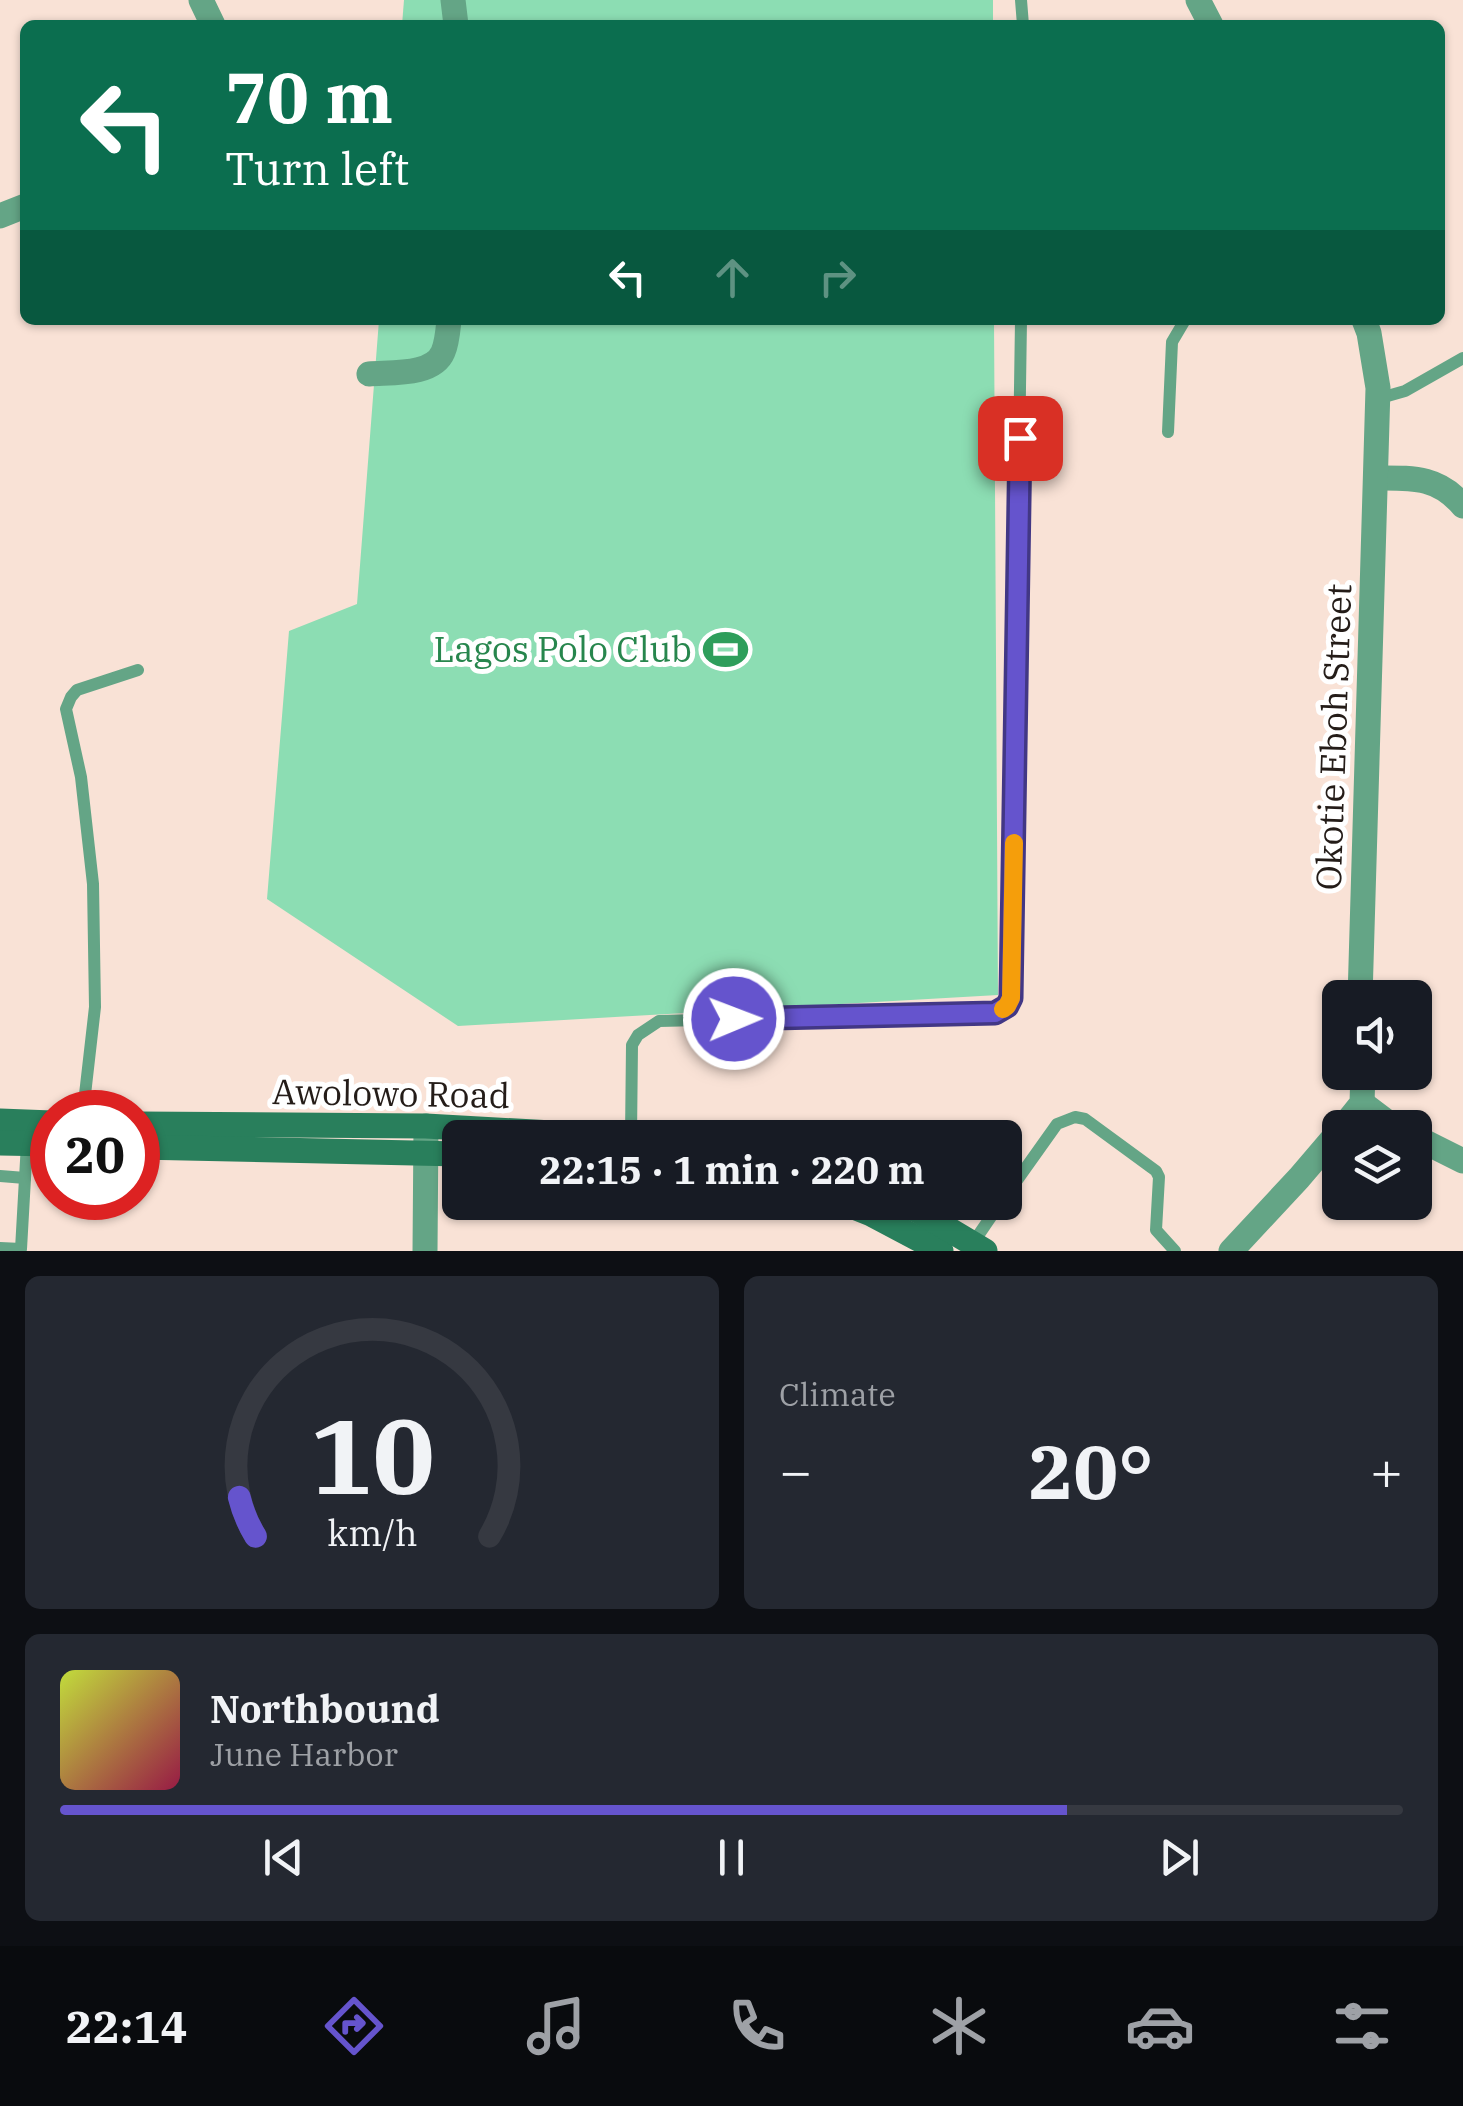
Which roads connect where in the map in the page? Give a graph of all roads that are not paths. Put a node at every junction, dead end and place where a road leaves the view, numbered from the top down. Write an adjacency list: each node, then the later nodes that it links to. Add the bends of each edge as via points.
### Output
1 (448, 325): 6 (street, via 442,355 432,366)
2 (1021, 325): 18 (lane, via 1011,998 995,1013 659,1020 632,1045)
3 (1182, 325): 8 (lane, via 1172,342)
4 (1366, 325): 7 (street, Okotie Eboh Street)
5 (1463, 358): 7 (lane, via 1405,392)
6 (370, 374)
7 (1377, 399): 9 (street, Okotie Eboh Street)
8 (1168, 432)
9 (1376, 478): 10 (street, via 1437,484); 12 (street, Okotie Eboh Street)
10 (1463, 506)
11 (138, 670): 13 (lane, via 78,690 66,709 93,884 95,1007)
12 (1361, 980)
13 (86, 1090)
14 (1363, 1090): 15 (street)
15 (1362, 1103): 16 (street); 17 (street)
16 (1356, 1110)
17 (1371, 1110)
18 (635, 1120)
19 (0, 1121): 23 (main road)
20 (160, 1124): 21 (main road, Awolowo Road)
21 (426, 1126): 22 (main road, Awolowo Road); 29 (street)
22 (442, 1127)
23 (30, 1130)
24 (30, 1136): 25 (main road)
25 (0, 1144)
26 (1432, 1146): 31 (street)
27 (160, 1148): 29 (main road, Awolowo Road)
28 (1322, 1151): 44 (street)
29 (427, 1155): 30 (main road, Awolowo Road); 41 (street)
30 (442, 1155)
31 (1463, 1161)
32 (30, 1163): 35 (lane)
33 (1022, 1172): 43 (lane, via 1057,1124 1086,1119 1156,1172 1156,1230)
34 (0, 1176): 35 (lane)
35 (25, 1178): 40 (lane, via 21,1249)
36 (882, 1220): 42 (main road)
37 (933, 1220): 39 (main road)
38 (993, 1220): 39 (lane)
39 (979, 1247)
40 (0, 1248)
41 (425, 1251)
42 (941, 1251)
43 (1176, 1251)
44 (1231, 1251)

